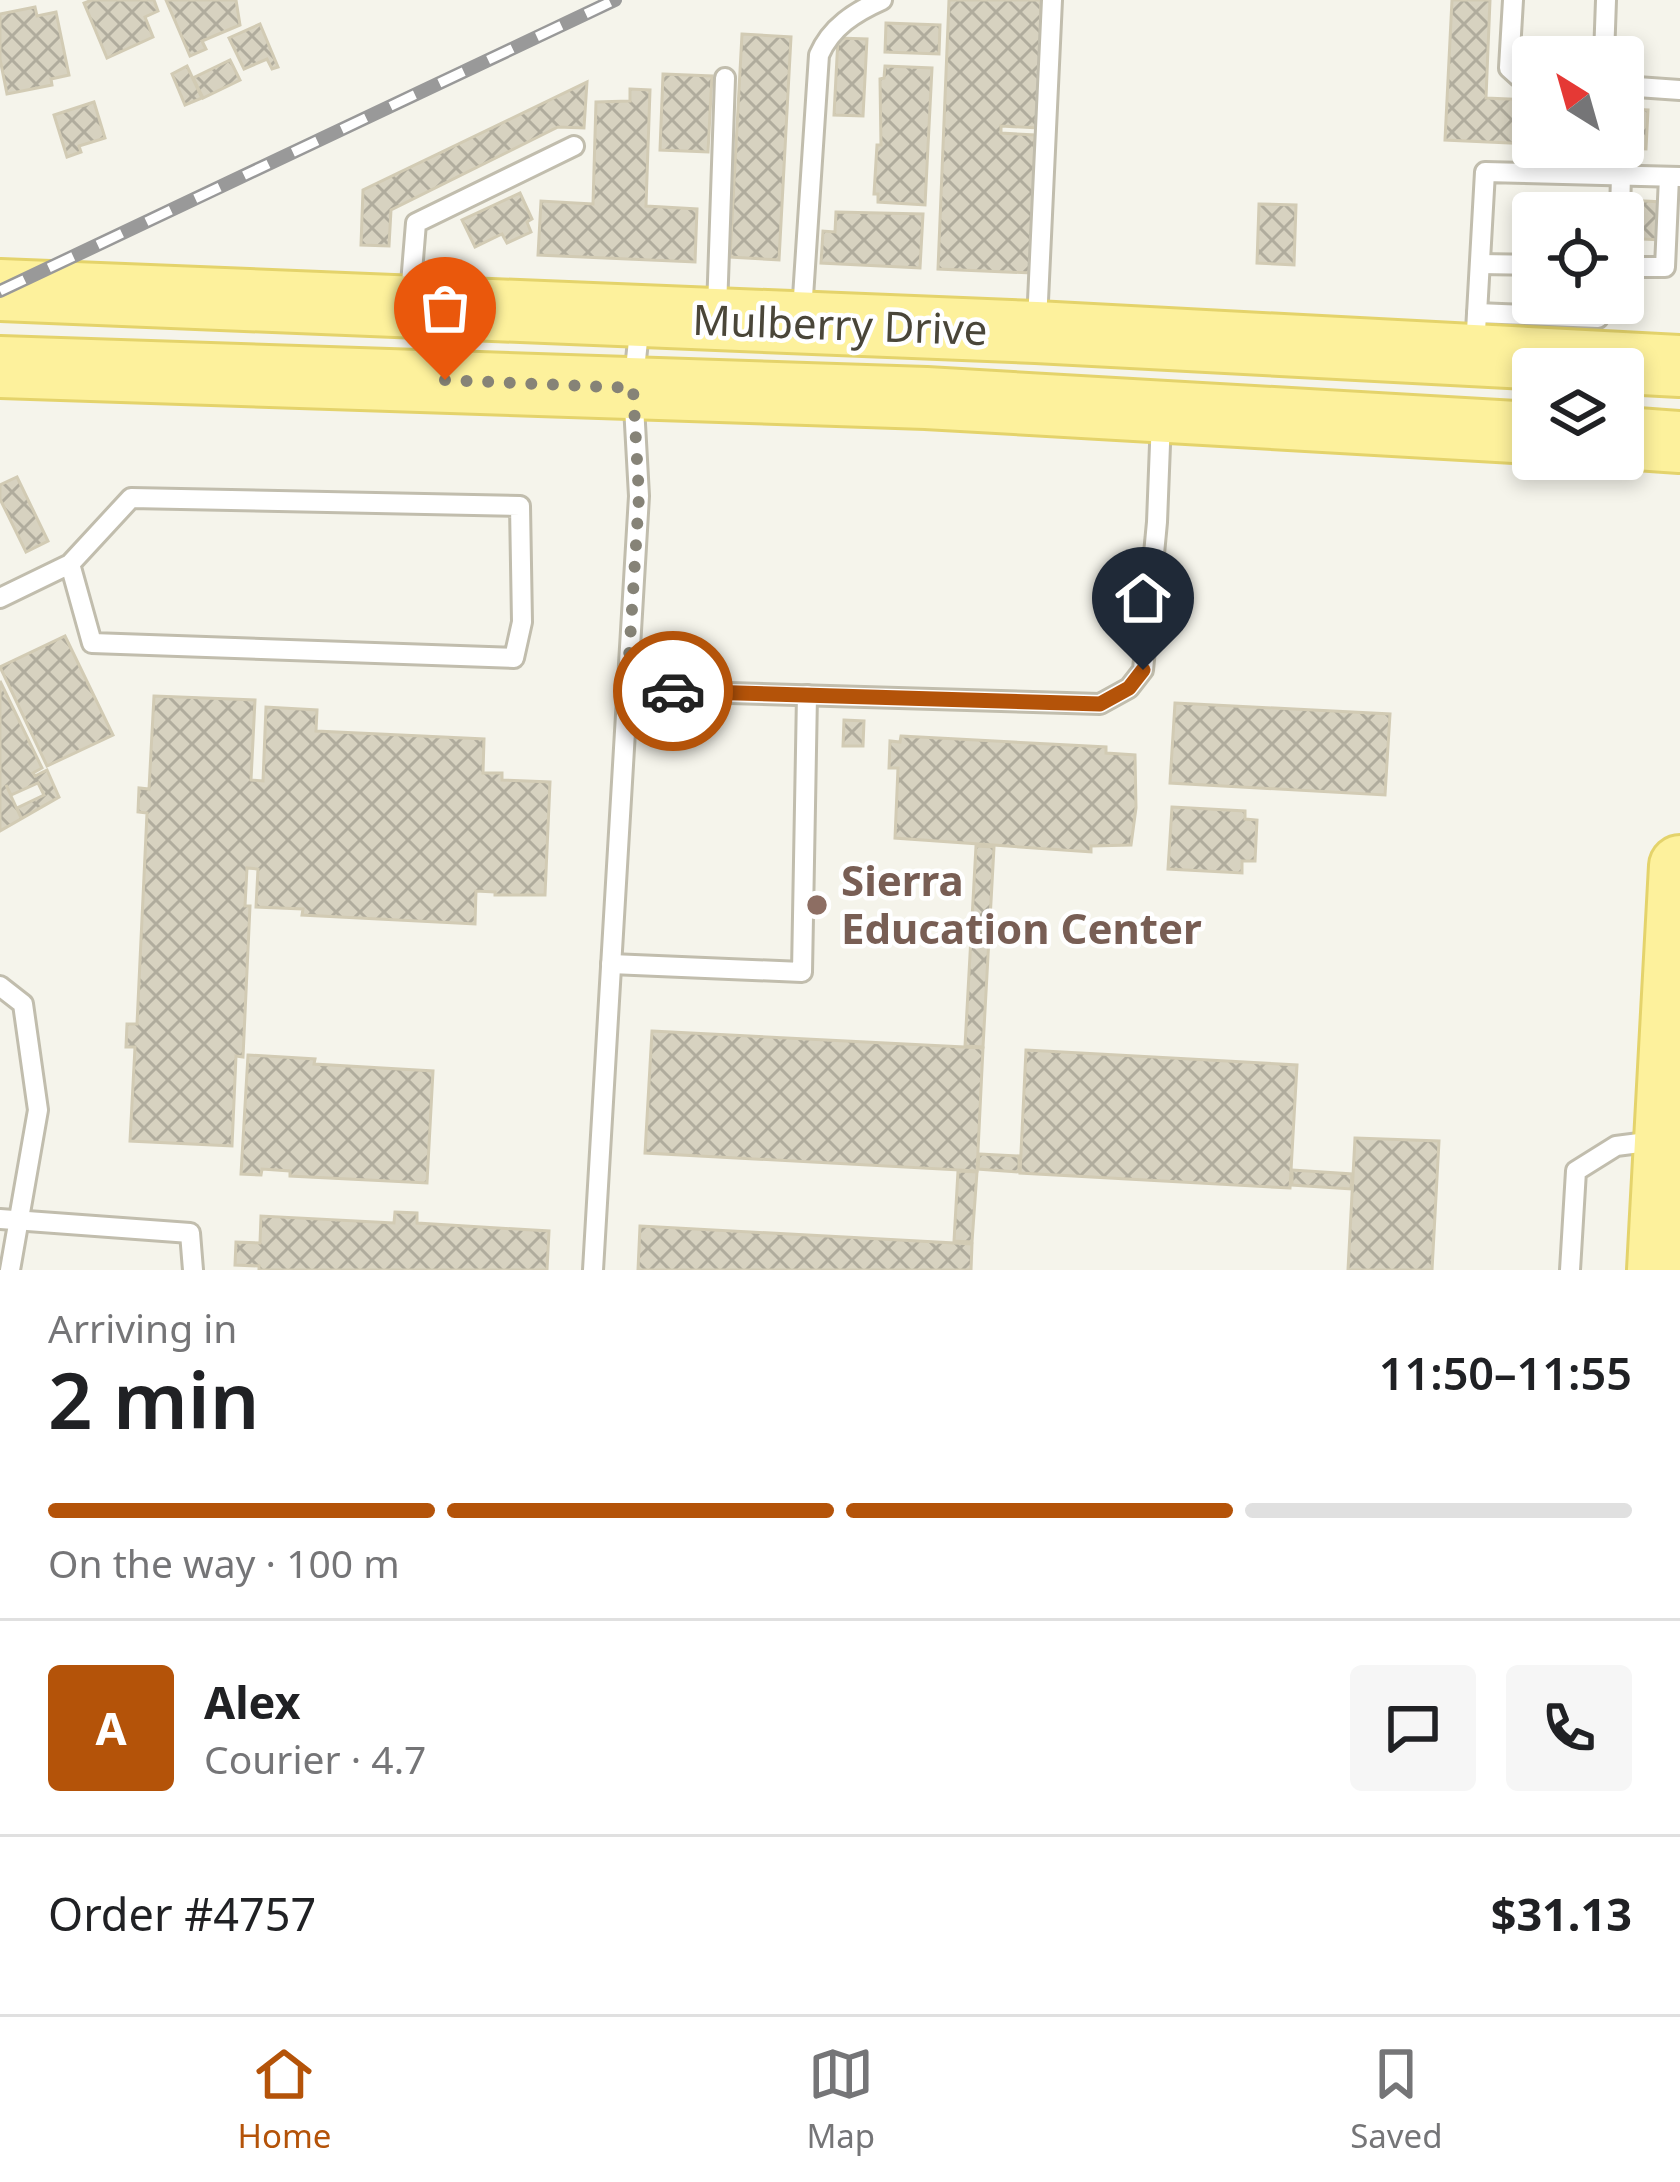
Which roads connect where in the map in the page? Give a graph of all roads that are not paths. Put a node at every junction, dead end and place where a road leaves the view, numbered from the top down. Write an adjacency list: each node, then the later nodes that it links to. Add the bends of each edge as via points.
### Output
1 (882, 0): 21 (lane, via 850,17 819,55)
2 (1052, 0): 23 (lane)
3 (1513, 0): 6 (lane)
4 (1606, 0): 5 (lane)
5 (1605, 36)
6 (1512, 71)
7 (725, 78): 20 (lane)
8 (1644, 87): 9 (lane)
9 (1680, 90)
10 (574, 146): 18 (lane, via 416,223)
11 (1621, 176): 12 (lane); 13 (lane); 14 (lane, via 1485,172)
12 (1675, 177): 16 (lane)
13 (1621, 192)
14 (1480, 264): 15 (lane); 24 (lane)
15 (1512, 265)
16 (1672, 267)
17 (0, 290): 18 (main road, Mulberry Drive)
18 (410, 307): 19 (main road, Mulberry Drive)
19 (640, 317): 20 (main road, Mulberry Drive); 27 (lane)
20 (717, 320): 21 (main road, Mulberry Drive)
21 (801, 323): 23 (main road, Mulberry Drive)
22 (1598, 328): 24 (main road, Mulberry Drive); 25 (main road, Mulberry Drive)
23 (1036, 332): 24 (main road, Mulberry Drive)
24 (1476, 335)
25 (1680, 366)
26 (0, 367): 27 (main road, Mulberry Drive)
27 (633, 388): 28 (main road, Mulberry Drive); 34 (lane, via 639,496)
28 (1161, 409): 29 (main road, Mulberry Drive); 35 (lane, via 1143,670 1129,688 1100,704)
29 (1512, 432)
30 (1644, 439): 31 (main road)
31 (1680, 442)
32 (70, 564): 32 (lane, via 131,498 520,506 522,622 514,658 92,643); 33 (lane)
33 (0, 598)
34 (627, 690): 35 (lane); 37 (lane)
35 (807, 695): 37 (lane, via 802,972)
36 (1680, 866): 39 (main road)
37 (611, 964): 43 (lane)
38 (0, 986): 40 (lane, via 22,1004 38,1111)
39 (1665, 1139): 44 (lane, via 1616,1146 1576,1171); 45 (main road)
40 (10, 1220): 41 (lane); 42 (lane, via 190,1233)
41 (10, 1270)
42 (193, 1270)
43 (593, 1270)
44 (1570, 1270)
45 (1658, 1270)

